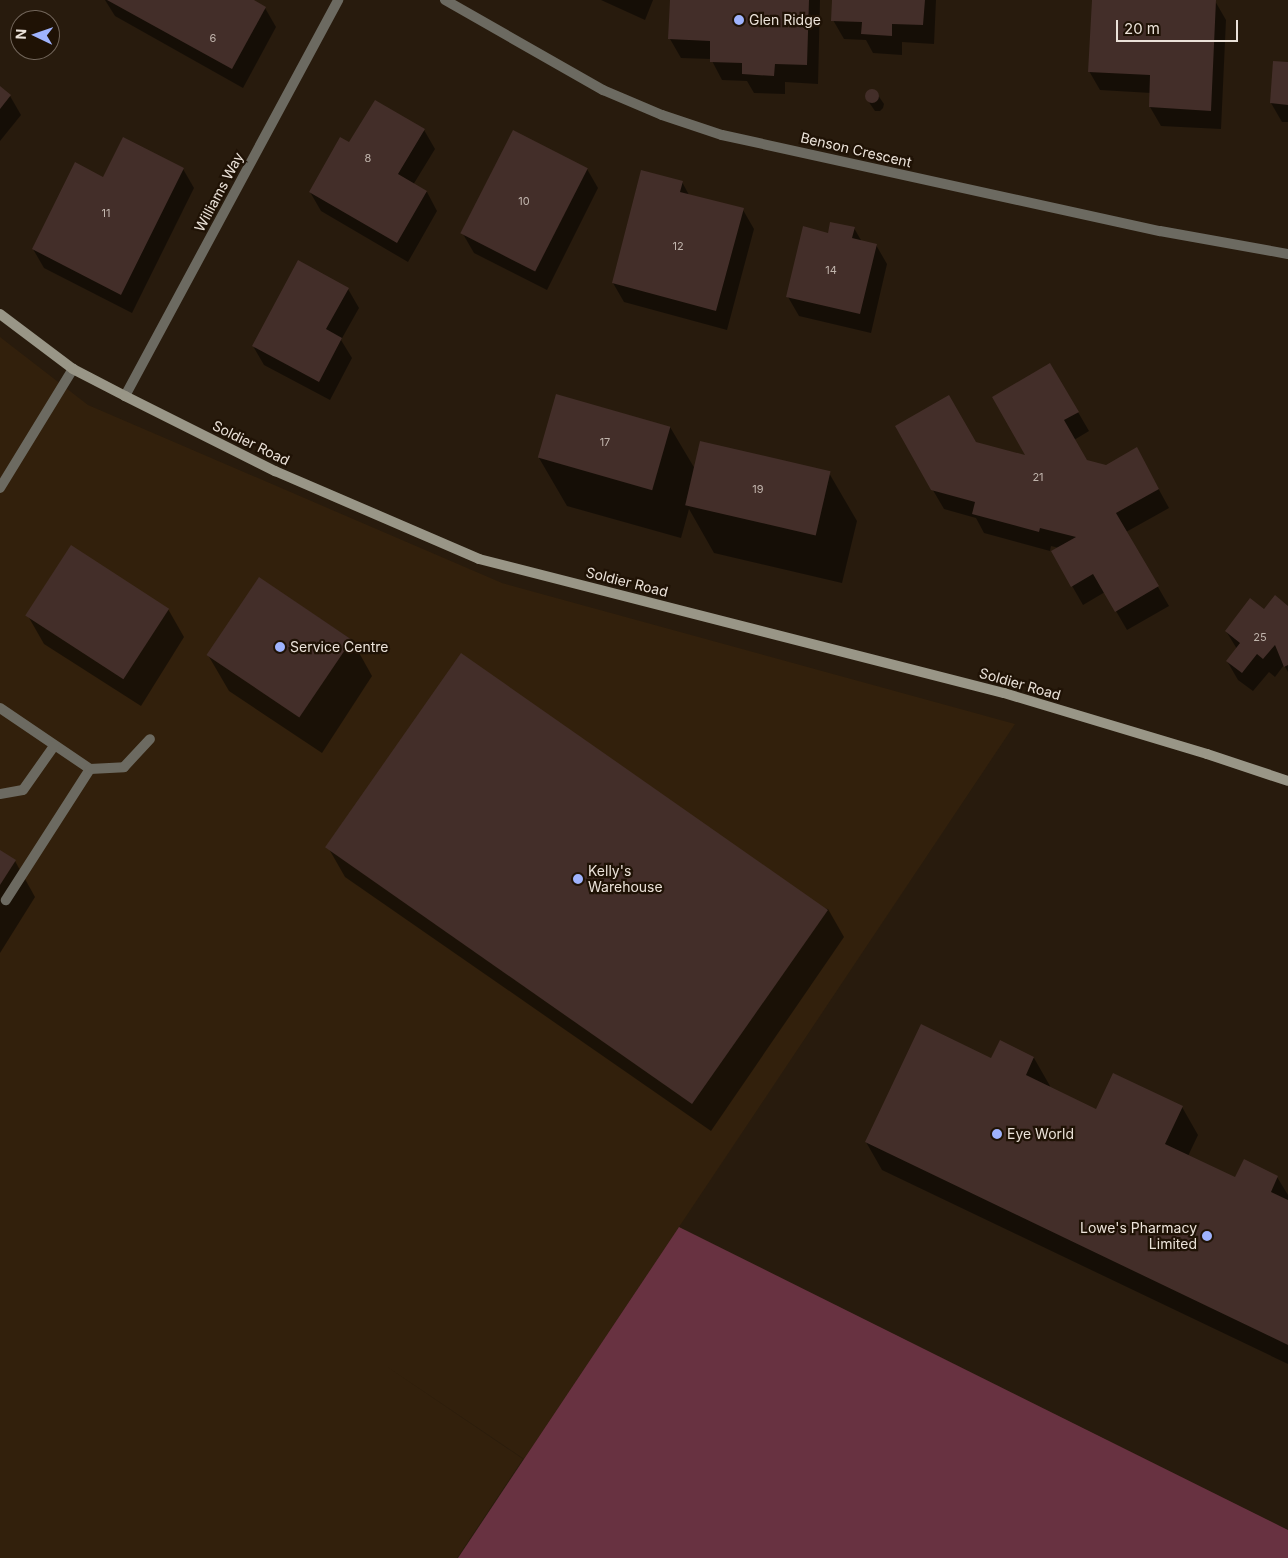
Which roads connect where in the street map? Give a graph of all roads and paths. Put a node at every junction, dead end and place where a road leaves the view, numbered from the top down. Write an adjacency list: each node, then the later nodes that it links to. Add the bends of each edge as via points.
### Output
1 (338, 0): 6 (street, Williams Way)
2 (445, 0): 3 (street, Benson Crescent, via 603,90 662,115 722,134 1160,232)
3 (1288, 254)
4 (0, 314): 5 (main road, Soldier Road)
5 (73, 369): 6 (main road, Soldier Road); 7 (street)
6 (125, 396): 12 (main road, Soldier Road, via 275,471 479,559 1004,693)
7 (0, 488)
8 (0, 708): 10 (street)
9 (150, 740): 11 (street, via 124,767)
10 (54, 746): 11 (street); 13 (street, via 23,790)
11 (90, 769): 14 (street)
12 (1288, 781)
13 (0, 794)
14 (6, 900)

